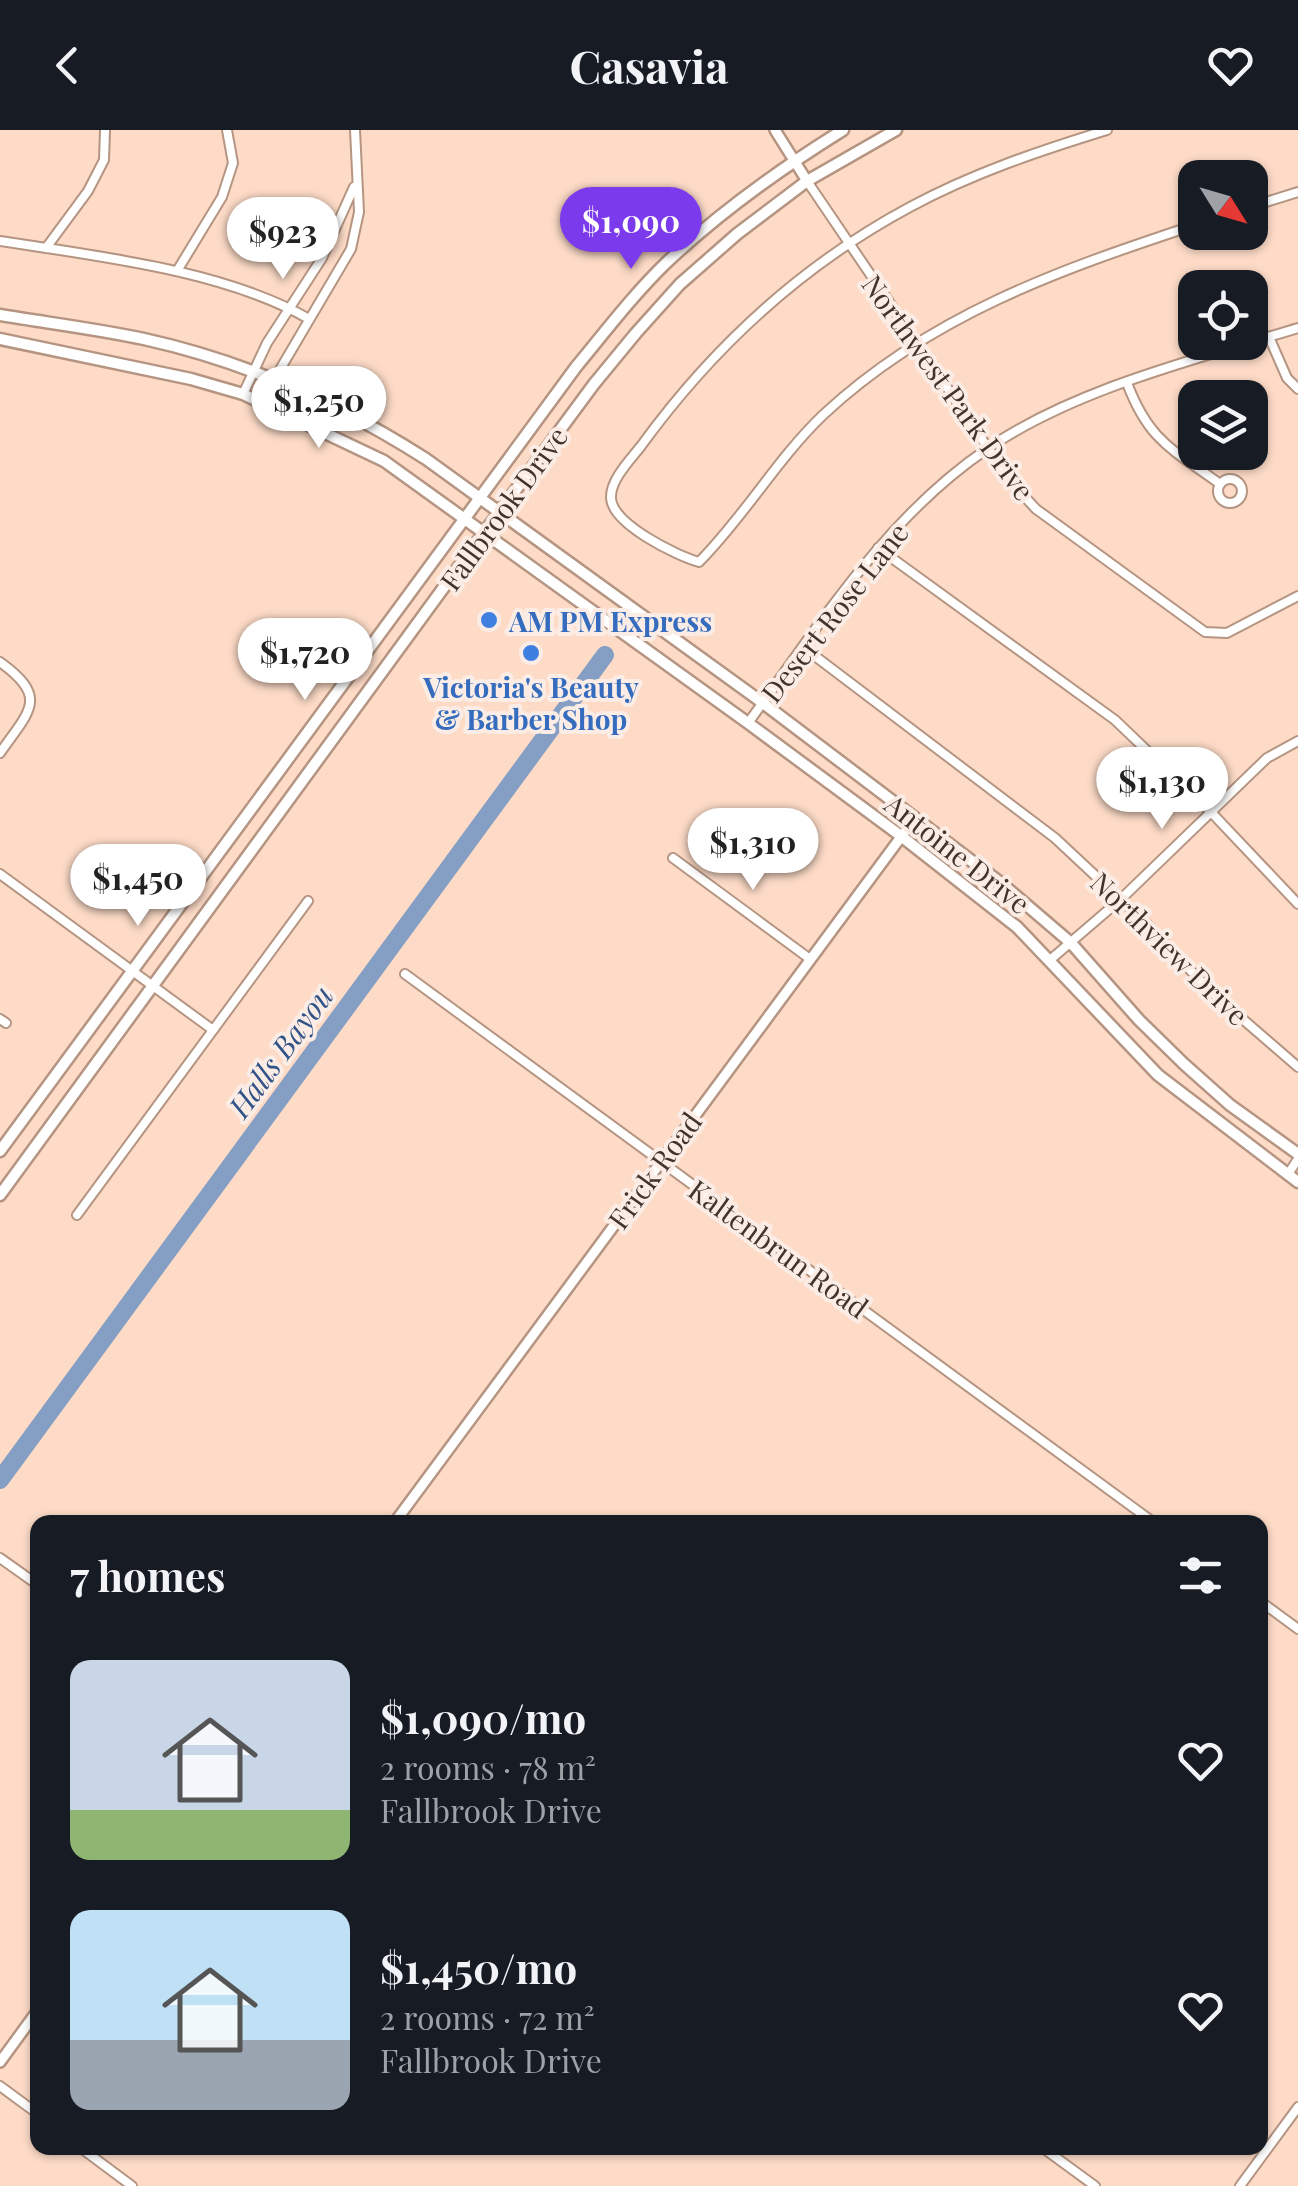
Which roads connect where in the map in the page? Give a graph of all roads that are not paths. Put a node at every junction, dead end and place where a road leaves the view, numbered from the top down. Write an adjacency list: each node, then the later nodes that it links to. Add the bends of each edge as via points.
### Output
1 (106, 130): 16 (street, via 96,176)
2 (227, 130): 17 (street, via 233,163 222,198)
3 (355, 130): 10 (street)
4 (775, 130): 8 (street, Northwest Park Drive)
5 (843, 130): 8 (main road, Fallbrook Drive)
6 (896, 130): 9 (main road, Fallbrook Drive)
7 (1108, 130): 15 (street, via 986,170)
8 (793, 160): 9 (street, Northwest Park Drive); 36 (main road, Fallbrook Drive, via 664,265 576,368)
9 (806, 181): 15 (street, Northwest Park Drive); 37 (main road, Fallbrook Drive, via 680,284 594,384)
10 (356, 182): 18 (street, via 322,258); 20 (street, via 359,212 351,249)
11 (1298, 192): 12 (street)
12 (1268, 202)
13 (1178, 231): 25 (street, via 1071,266)
14 (0, 241): 16 (street)
15 (848, 244): 25 (street, Northwest Park Drive); 25 (street, via 734,334 689,383 611,494 618,515 678,556 700,562 822,416)
16 (46, 248): 17 (street)
17 (177, 271): 18 (street)
18 (288, 308): 20 (street); 28 (street)
19 (0, 315): 21 (main road, Antoine Drive)
20 (308, 319): 29 (street)
21 (36, 321): 26 (main road); 28 (main road, Antoine Drive, via 145,339)
22 (1298, 328): 23 (street, Desert Rose Lane)
23 (1268, 337): 31 (street)
24 (0, 339): 26 (main road, Antoine Drive)
25 (914, 344): 34 (street, Northwest Park Drive)
26 (31, 345): 32 (main road, Antoine Drive)
27 (1197, 360): 30 (street, Desert Rose Lane)
28 (253, 372): 29 (main road, Antoine Drive); 32 (street)
29 (274, 379): 33 (street); 36 (main road, Antoine Drive, via 388,435)
30 (1126, 383): 34 (street, Desert Rose Lane, via 1056,410); 35 (street, via 1158,439)
31 (1298, 389)
32 (243, 394): 33 (main road, Antoine Drive)
33 (262, 400): 38 (main road, Antoine Drive, via 384,462)
34 (987, 448): 40 (street, Desert Rose Lane); 41 (street, Northwest Park Drive, via 1036,508 1205,632 1227,633)
35 (1220, 484)
36 (481, 499): 37 (main road, Antoine Drive); 38 (main road, Fallbrook Drive)
37 (500, 513): 39 (main road, Fallbrook Drive); 44 (main road, Antoine Drive)
38 (466, 519): 39 (main road, Antoine Drive); 45 (main road, Fallbrook Drive)
39 (484, 533): 46 (main road, Antoine Drive); 47 (main road, Fallbrook Drive)
40 (878, 548): 42 (street, Desert Rose Lane); 50 (street, via 1115,720)
41 (1298, 596)
42 (804, 647): 44 (street, Desert Rose Lane); 55 (street, Northview Drive, via 1009,801)
43 (0, 662): 49 (street, via 27,683 31,695)
44 (763, 703): 46 (street, Desert Rose Lane); 51 (main road, Antoine Drive)
45 (318, 720): 47 (main road); 61 (main road, Fallbrook Drive)
46 (748, 723): 52 (main road, Antoine Drive)
47 (337, 735): 63 (main road, Fallbrook Drive)
48 (1298, 741): 50 (street, via 1267,758)
49 (0, 753)
50 (1210, 812): 55 (street); 57 (street)
51 (915, 818): 52 (street, Frick Road); 58 (main road, Antoine Drive)
52 (902, 836): 59 (street, Frick Road); 60 (main road, Antoine Drive)
53 (673, 858): 59 (street)
54 (0, 874): 61 (street)
55 (1121, 898): 58 (street); 65 (street, Northview Drive, via 1210,990)
56 (308, 901): 64 (street)
57 (1298, 904)
58 (1071, 943): 60 (street); 67 (main road, Antoine Drive, via 1184,1064)
59 (810, 959): 68 (street, Frick Road)
60 (1050, 960): 69 (main road, Antoine Drive, via 1158,1075)
61 (132, 970): 63 (street); 66 (main road, Fallbrook Drive)
62 (405, 974): 68 (street, Kaltenbrun Road)
63 (153, 985): 64 (street); 71 (main road, Fallbrook Drive)
64 (213, 1030): 72 (street)
65 (1298, 1066)
66 (0, 1151)
67 (1298, 1157): 69 (street)
68 (660, 1161): 73 (street, Frick Road); 74 (street, Kaltenbrun Road)
69 (1288, 1174): 70 (main road, Antoine Drive)
70 (1298, 1182)
71 (0, 1195)
72 (77, 1215)
73 (400, 1515)
74 (1144, 1515)
75 (0, 1558): 76 (street)
76 (30, 1579)
77 (1268, 1606): 78 (street)
78 (1298, 1628)
79 (30, 2021): 80 (street)
80 (0, 2062)
81 (0, 2086): 83 (street)
82 (1298, 2107): 84 (street)
83 (30, 2108)
84 (1268, 2148)
85 (91, 2155): 88 (street)
86 (1053, 2155): 89 (street)
87 (1263, 2155): 90 (street)
88 (132, 2186)
89 (1095, 2186)
90 (1240, 2186)

